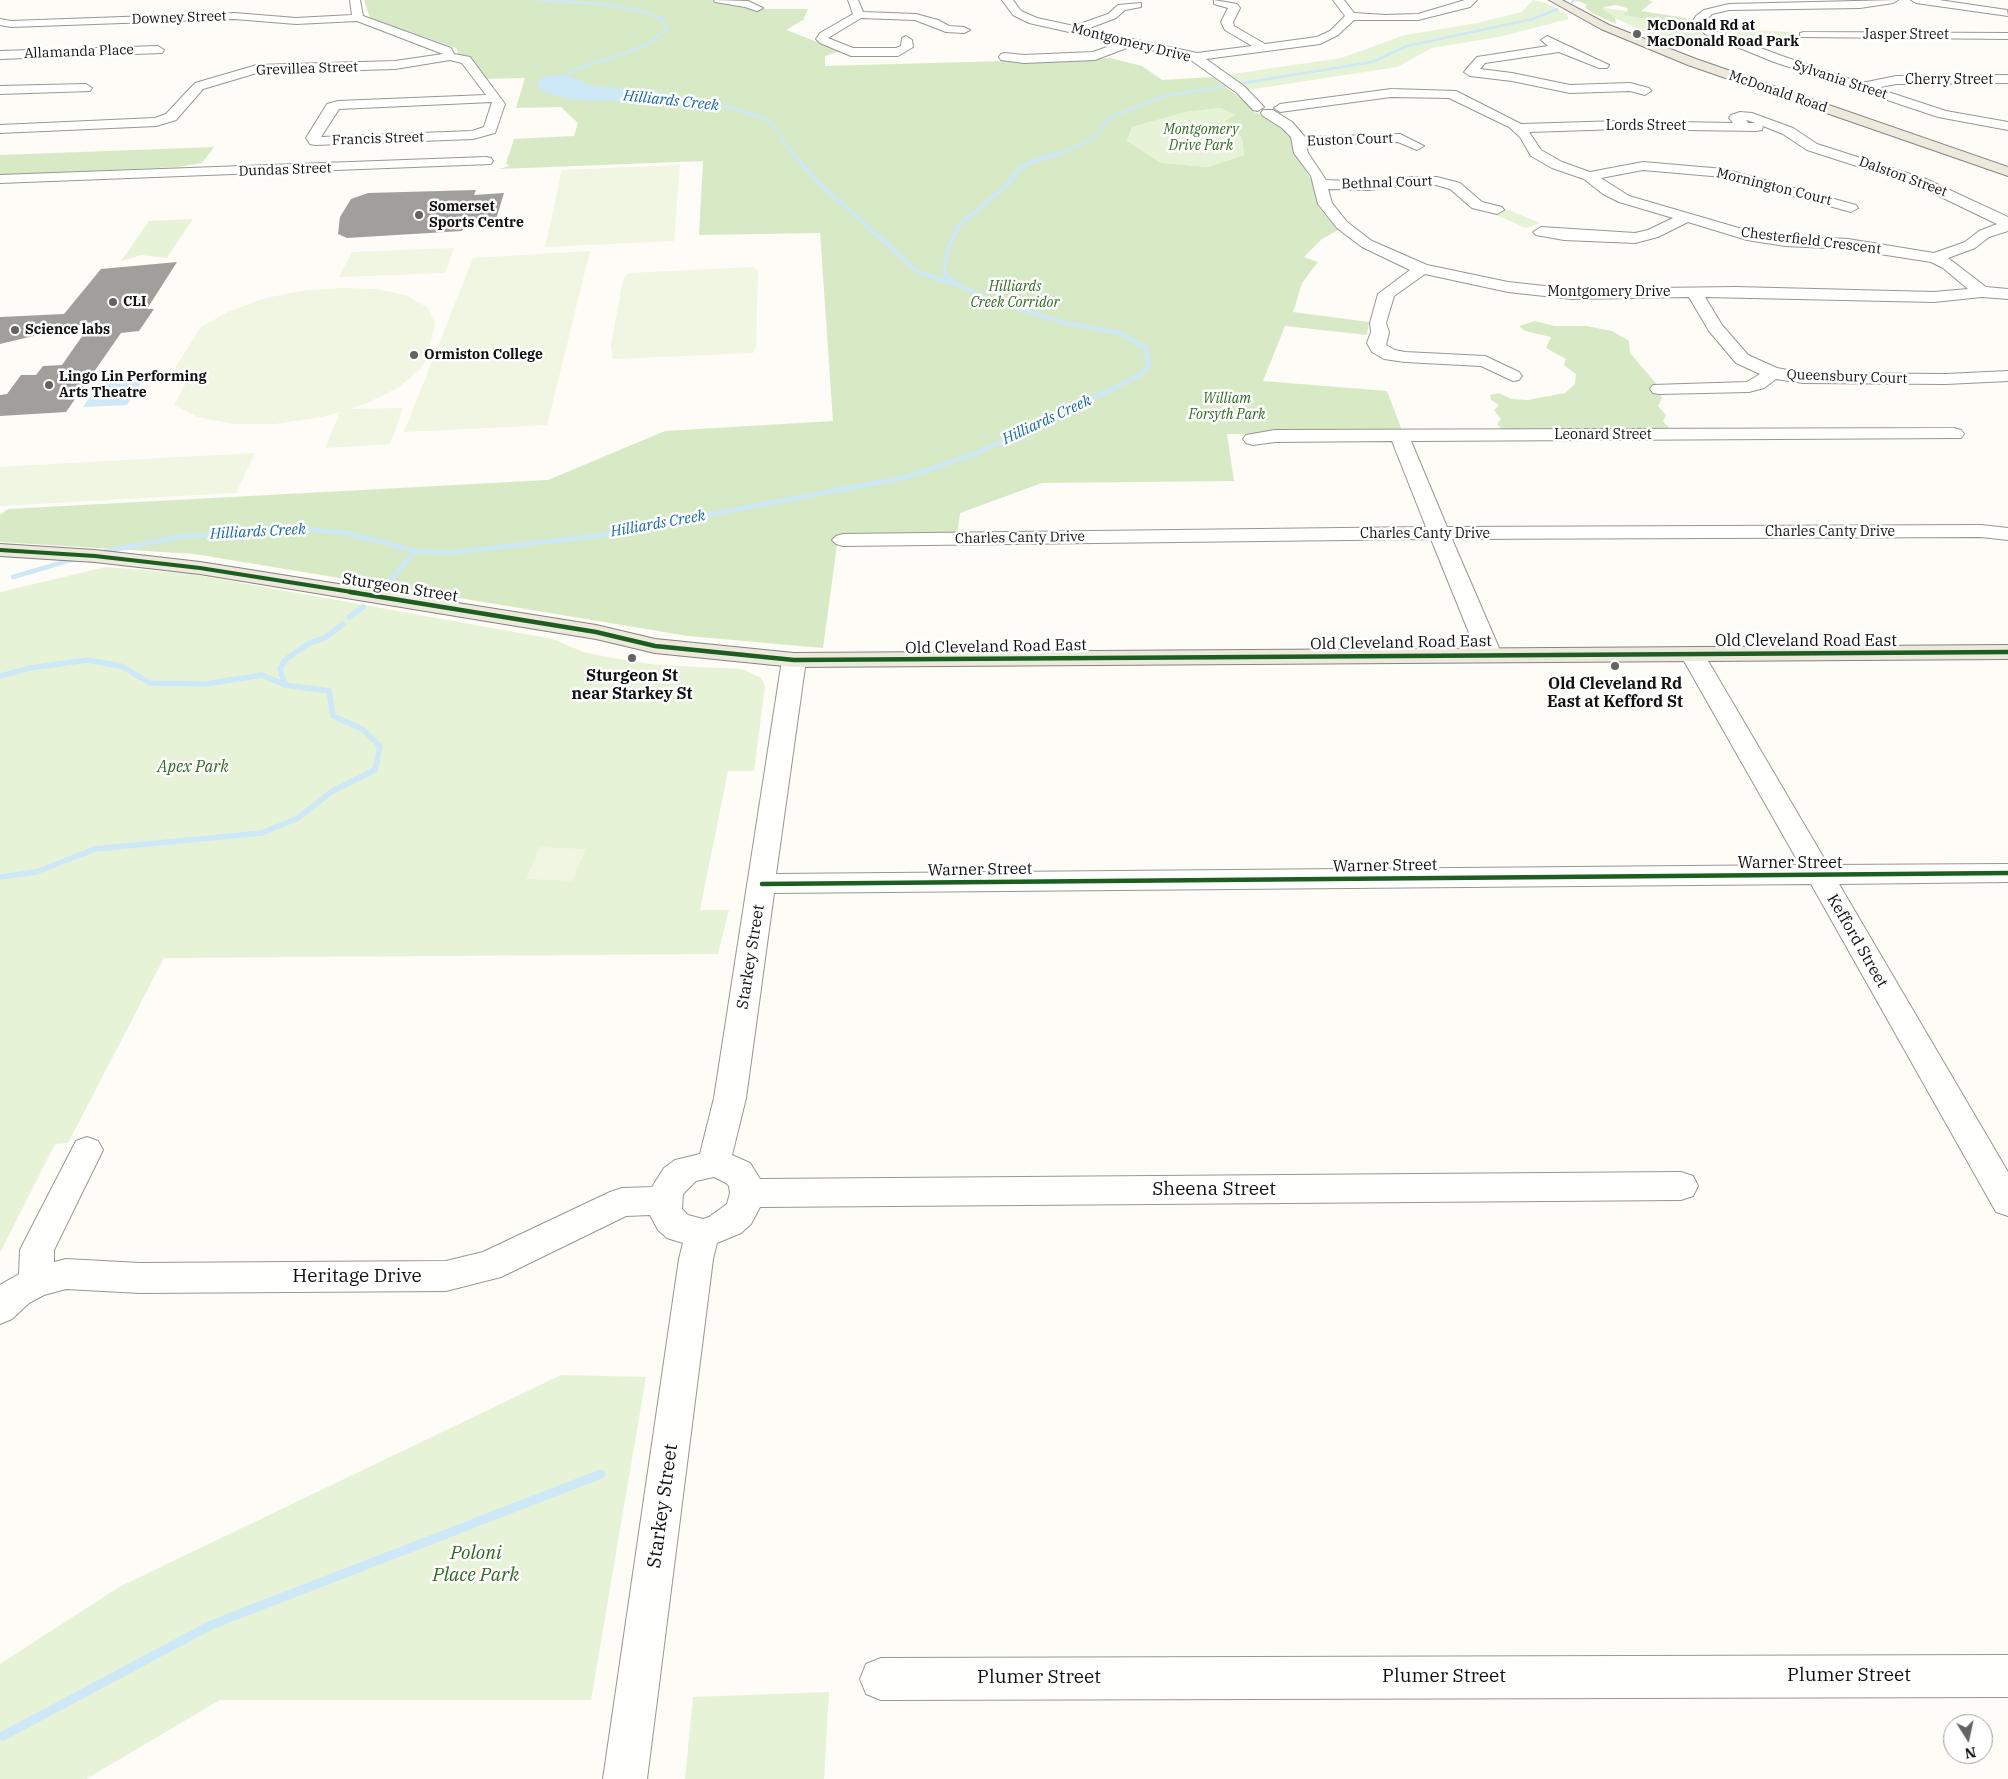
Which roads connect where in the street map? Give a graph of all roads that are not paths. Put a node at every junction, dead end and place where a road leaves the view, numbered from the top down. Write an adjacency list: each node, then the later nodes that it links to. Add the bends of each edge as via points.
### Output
1 (355, 0): 20 (street)
2 (719, 0): 12 (street)
3 (853, 0): 17 (street)
4 (1007, 0): 23 (street, Montgomery Drive, via 1017,13 1026,18)
5 (1338, 0): 19 (street)
6 (1472, 0): 19 (street, via 1466,5 1418,17)
7 (1554, 0): 59 (main road, McDonald Road, via 1613,30 1692,62)
8 (1893, 0): 16 (street, Sylvania Street, via 1871,5)
9 (1916, 0): 18 (street)
10 (1218, 2): 15 (street)
11 (1705, 3): 16 (street)
12 (755, 4)
13 (1249, 4): 15 (street)
14 (1137, 5): 23 (street, via 1116,5 1117,13)
15 (1233, 6): 31 (street, via 1234,11 1227,22 1229,28)
16 (1720, 9): 44 (street, Sylvania Street, via 1700,18 1700,25 1709,32 1778,59)
17 (859, 15): 22 (street, via 916,17); 28 (street, via 822,39 852,52 903,55 908,47)
18 (2008, 15)
19 (1351, 16): 31 (street, via 1334,33 1320,40)
20 (358, 18): 21 (street, Downey Street, via 296,21 234,16); 36 (street, via 447,51)
21 (4, 25)
22 (946, 29): 24 (street); 25 (street)
23 (1077, 29): 30 (street, Montgomery Drive)
24 (964, 30)
25 (923, 33)
26 (1804, 35): 27 (street, Jasper Street)
27 (2008, 36)
28 (906, 40)
29 (1547, 40): 32 (street)
30 (1132, 41): 37 (street, via 1095,56); 38 (street, Montgomery Drive)
31 (1264, 48): 38 (street)
32 (1559, 48): 39 (street); 42 (street, via 1481,60)
33 (158, 50): 35 (street, Allamanda Place)
34 (269, 54): 40 (street)
35 (0, 55)
36 (450, 56): 40 (street, Grevillea Street, via 395,65); 50 (street, via 466,60)
37 (1005, 57)
38 (1195, 57): 51 (street, Montgomery Drive)
39 (1600, 63)
40 (258, 70): 55 (street, Grevillea Street, via 206,82 193,91 171,117 162,121)
41 (1622, 74): 46 (street, via 1628,79)
42 (1462, 77): 46 (street, via 1520,79 1570,89); 49 (street)
43 (2008, 79): 44 (street, Cherry Street, via 1896,80)
44 (1861, 87): 53 (street, Sylvania Street, via 1953,116)
45 (86, 88): 47 (street)
46 (1630, 88): 48 (street)
47 (0, 90)
48 (1645, 91)
49 (1444, 93): 51 (street, Chesterfield Crescent, via 1381,93); 54 (street, Chesterfield Crescent, via 1497,114)
50 (496, 98): 50 (street, Francis Street, via 338,105 332,108 313,138 324,142 484,134 490,130 499,104)
51 (1267, 108): 56 (street, Montgomery Drive)
52 (1745, 126): 54 (street, Lords Street); 68 (street, Dalston Street, via 1736,118 1752,117 1788,131 1812,147 1947,192 2000,217)
53 (2008, 126)
54 (1519, 128): 60 (street, Chesterfield Crescent, via 1531,149 1541,157)
55 (0, 129)
56 (1300, 141): 57 (street, Euston Court, via 1402,134); 62 (street, Montgomery Drive, via 1301,153)
57 (1417, 146)
58 (486, 161): 61 (street, Dundas Street)
59 (2008, 172)
60 (1589, 176): 63 (street, Mornington Court, via 1643,166 1718,173); 67 (street, Chesterfield Crescent, via 1624,199)
61 (0, 181)
62 (1321, 184): 64 (street, Bethnal Court, via 1383,185 1412,180 1437,181 1455,186); 71 (street, Montgomery Drive, via 1322,198 1330,212 1350,233 1378,250)
63 (1847, 204)
64 (1477, 205): 65 (street, Bethnal Court); 66 (street)
65 (1497, 210)
66 (1462, 212)
67 (1685, 218): 69 (street, via 1653,234 1635,238); 70 (street, Chesterfield Crescent, via 1753,236 1848,244)
68 (2006, 228): 70 (street, Dalston Street, via 1984,234 1970,245)
69 (1536, 231)
70 (1935, 258): 73 (street, Chesterfield Crescent, via 1949,265)
71 (1422, 269): 72 (street, Montgomery Drive, via 1552,293); 76 (street, via 1386,294 1378,323 1378,348 1390,355 1405,357 1489,356)
72 (1694, 292): 73 (street, Montgomery Drive, via 1934,297); 75 (street, Queensbury Court, via 1715,327 1742,359)
73 (1982, 292): 74 (street, Montgomery Drive)
74 (2008, 294)
75 (1773, 373): 77 (street, Queensbury Court, via 1803,378); 78 (street, via 1749,387)
76 (1513, 376)
77 (2008, 376)
78 (1659, 389)
79 (1954, 434): 80 (street, Leonard Street)
80 (1399, 436): 81 (street, Leonard Street, via 1275,436); 82 (street)
81 (1253, 439)
82 (1438, 534): 83 (street, Charles Canty Drive); 84 (street, Charles Canty Drive); 88 (street)
83 (2008, 534)
84 (843, 540)
85 (0, 550): 89 (main road, Sturgeon Street, via 200,568 587,631 655,646)
86 (2008, 652): 87 (main road, Old Cleveland Road East)
87 (1692, 654): 88 (main road, Old Cleveland Road East); 91 (street, Kefford Street)
88 (1490, 655): 89 (main road, Old Cleveland Road East)
89 (794, 660): 92 (street, Starkey Street)
90 (2008, 874): 91 (street, Warner Street)
91 (1818, 875): 92 (street, Warner Street); 97 (street, Kefford Street)
92 (762, 884): 94 (street, Starkey Street, via 730,1098)
93 (87, 1150): 100 (street, via 37,1250)
94 (714, 1164): 96 (street, via 738,1173 745,1182); 98 (street, via 687,1170 668,1188)
95 (1681, 1186): 96 (street, Sheena Street)
96 (747, 1193): 99 (street, via 745,1204 734,1219 717,1230)
97 (2006, 1196)
98 (664, 1200): 99 (street, via 665,1211 679,1228); 100 (street, Heritage Drive, via 622,1202 489,1266 446,1276 140,1278 66,1274)
99 (703, 1233): 104 (street, Starkey Street, via 696,1259)
100 (36, 1282): 101 (street, Heritage Drive, via 17,1292)
101 (0, 1308)
102 (2008, 1676): 103 (street, Plumer Street)
103 (881, 1679)
104 (625, 1779)

